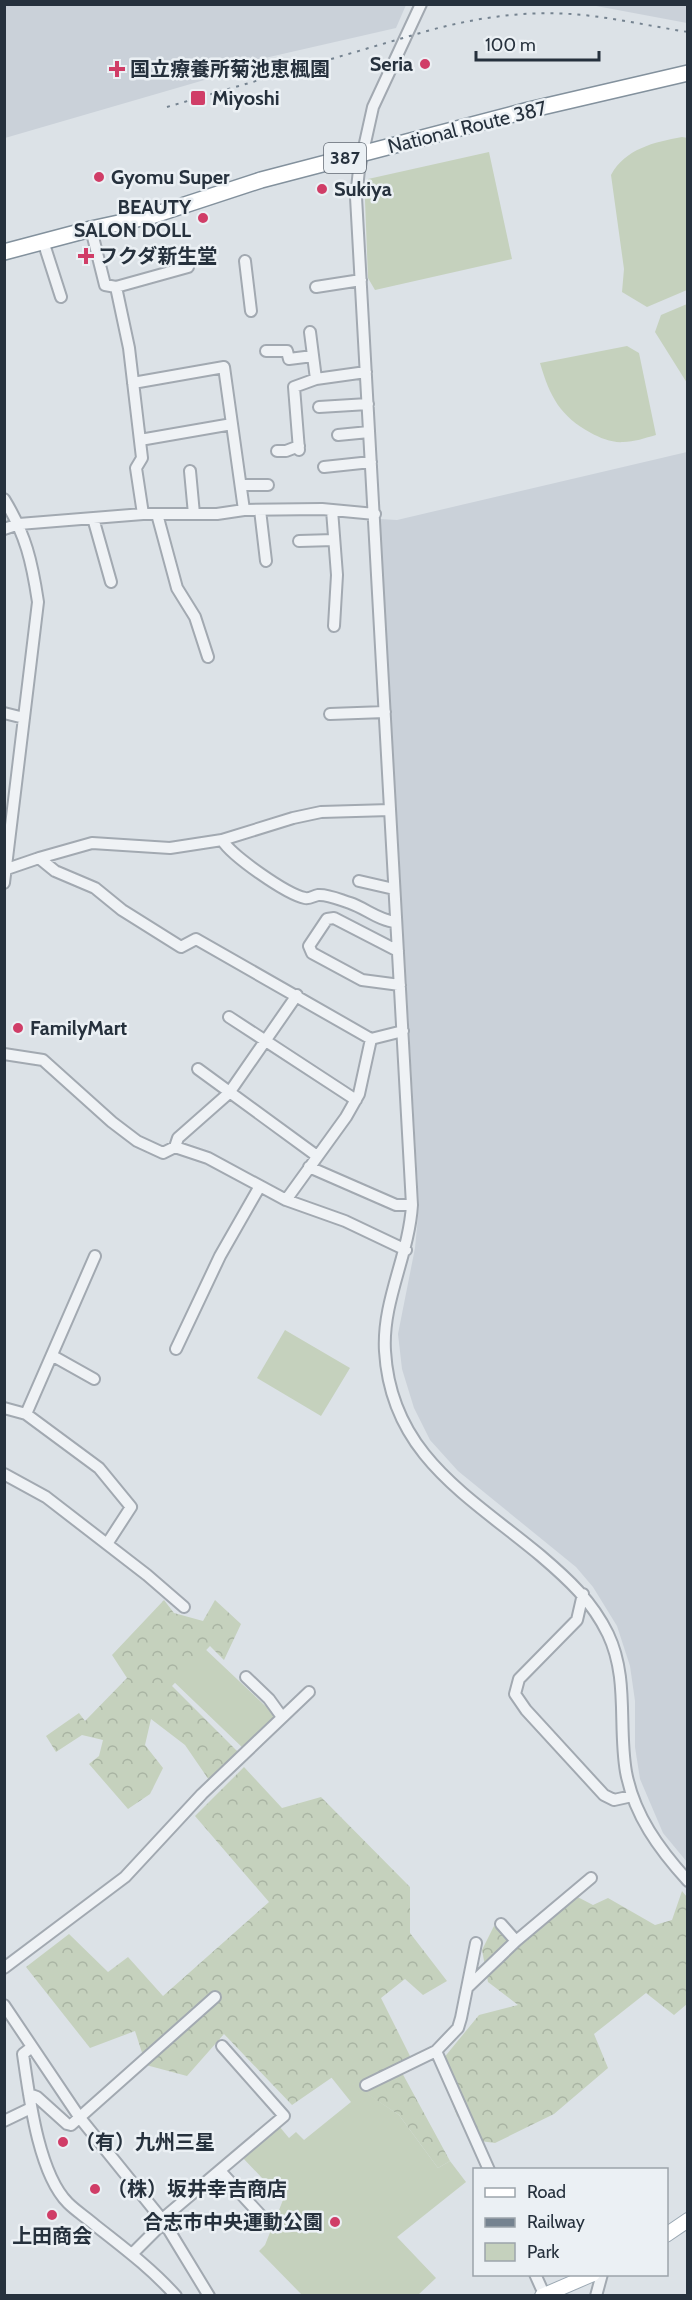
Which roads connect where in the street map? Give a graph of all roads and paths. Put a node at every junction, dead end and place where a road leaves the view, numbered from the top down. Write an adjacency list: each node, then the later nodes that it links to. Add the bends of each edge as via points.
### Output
1 (421, 4): 3 (street, via 373,107)
2 (687, 73): 3 (highway, National Route 387 / 387)
3 (363, 154): 4 (highway, National Route 387 / 387, via 261,180 151,216); 9 (street, via 356,197)
4 (91, 229): 5 (highway, National Route 387 / 387); 10 (street, via 105,285)
5 (43, 241): 6 (highway, National Route 387 / 387); 12 (street)
6 (4, 252)
7 (245, 261): 13 (street)
8 (188, 267): 10 (street)
9 (361, 280): 11 (street); 17 (street)
10 (116, 287): 19 (street)
11 (316, 287)
12 (61, 297)
13 (251, 312)
14 (310, 332): 16 (street)
15 (266, 351): 16 (street, via 287,351 289,359)
16 (313, 356): 18 (street)
17 (366, 372): 18 (street); 20 (street)
18 (316, 379): 26 (street, via 294,387 299,448)
19 (133, 383): 22 (street, via 224,367); 25 (street)
20 (368, 404): 21 (street); 23 (street)
21 (319, 407)
22 (232, 424): 25 (street); 30 (street)
23 (369, 432): 24 (street); 27 (street)
24 (338, 435)
25 (140, 440): 36 (street, via 142,458 136,468)
26 (277, 451)
27 (371, 462): 28 (street); 39 (street)
28 (324, 467)
29 (190, 471): 38 (street)
30 (241, 485): 31 (street); 33 (street)
31 (268, 485)
32 (4, 500): 41 (street)
33 (244, 510): 34 (street); 38 (street)
34 (260, 510): 35 (street); 45 (street)
35 (332, 510): 39 (street); 43 (street)
36 (143, 514): 37 (street); 40 (street)
37 (157, 514): 38 (street); 48 (street, via 177,588 195,617)
38 (194, 514)
39 (375, 514): 49 (street)
40 (93, 518): 41 (street); 46 (street)
41 (19, 524): 42 (street); 52 (street, via 32,562 38,602)
42 (4, 530)
43 (334, 540): 44 (street); 47 (street)
44 (299, 541)
45 (266, 561)
46 (111, 582)
47 (334, 626)
48 (208, 657)
49 (385, 712): 51 (street); 53 (street)
50 (4, 713): 52 (street)
51 (330, 714)
52 (24, 718): 56 (street)
53 (390, 810): 54 (street, via 321,813); 59 (street)
54 (222, 840): 55 (street, via 170,848 92,843); 60 (street, via 267,878 299,896 335,898)
55 (39, 858): 56 (street); 63 (street, via 55,871 95,888 181,947 196,939)
56 (5, 870): 58 (street)
57 (359, 880): 59 (street)
58 (4, 883)
59 (394, 888): 60 (street)
60 (396, 922): 61 (street)
61 (398, 951): 62 (street); 62 (street, via 334,918 327,919 309,946 312,953 362,980)
62 (400, 985): 65 (street)
63 (297, 995): 66 (street); 67 (street)
64 (229, 1017): 67 (street)
65 (403, 1031): 66 (street); 77 (street)
66 (371, 1039): 71 (street)
67 (265, 1042): 70 (street); 71 (street)
68 (4, 1054): 72 (street, via 43,1060 138,1141 163,1153)
69 (198, 1069): 70 (street)
70 (229, 1093): 72 (street, via 178,1138); 73 (street)
71 (356, 1100): 73 (street)
72 (175, 1147): 75 (street, via 208,1158)
73 (317, 1156): 74 (street)
74 (309, 1167): 76 (street); 77 (street, via 396,1205)
75 (260, 1186): 76 (street); 80 (street, via 220,1256)
76 (286, 1200): 78 (street, via 345,1221)
77 (412, 1205): 78 (street)
78 (406, 1250): 87 (street, via 385,1327 385,1352 393,1396 410,1436 444,1476)
79 (95, 1256): 81 (street)
80 (176, 1349)
81 (53, 1356): 82 (street); 84 (street)
82 (94, 1379)
83 (4, 1408): 84 (street)
84 (26, 1414): 86 (street, via 99,1468 131,1507)
85 (4, 1474): 86 (street, via 46,1497)
86 (107, 1544): 88 (street)
87 (583, 1594): 92 (street, via 600,1618 618,1663 626,1771); 92 (street, via 577,1620 519,1679 515,1694 604,1796 614,1800)
88 (184, 1607)
89 (246, 1677): 91 (street)
90 (309, 1692): 91 (street)
91 (282, 1718): 98 (street, via 202,1794 125,1877)
92 (632, 1796): 94 (street, via 654,1840)
93 (591, 1878): 96 (street)
94 (687, 1881)
95 (501, 1924): 96 (street)
96 (516, 1941): 99 (street)
97 (476, 1943): 99 (street)
98 (4, 1968)
99 (467, 1987): 104 (street, via 458,2028)
100 (214, 1997): 108 (street)
101 (4, 2005): 103 (street)
102 (222, 2046): 111 (street, via 284,2116)
103 (32, 2048): 106 (street, via 23,2054); 108 (street)
104 (436, 2051): 105 (street); 110 (street)
105 (366, 2085)
106 (29, 2094): 107 (street); 108 (street, via 38,2097 67,2124)
107 (32, 2108): 109 (street); 116 (street, via 40,2145 67,2202)
108 (80, 2118): 114 (street)
109 (4, 2121)
110 (489, 2168)
111 (220, 2172): 112 (street); 114 (street)
112 (265, 2220)
113 (687, 2220): 115 (main road)
114 (164, 2222): 116 (street); 121 (street)
115 (668, 2234)
116 (132, 2254): 120 (street)
117 (536, 2276): 122 (street)
118 (588, 2276): 122 (main road)
119 (601, 2276): 123 (street)
120 (176, 2295)
121 (209, 2295)
122 (543, 2295)
123 (596, 2295)

